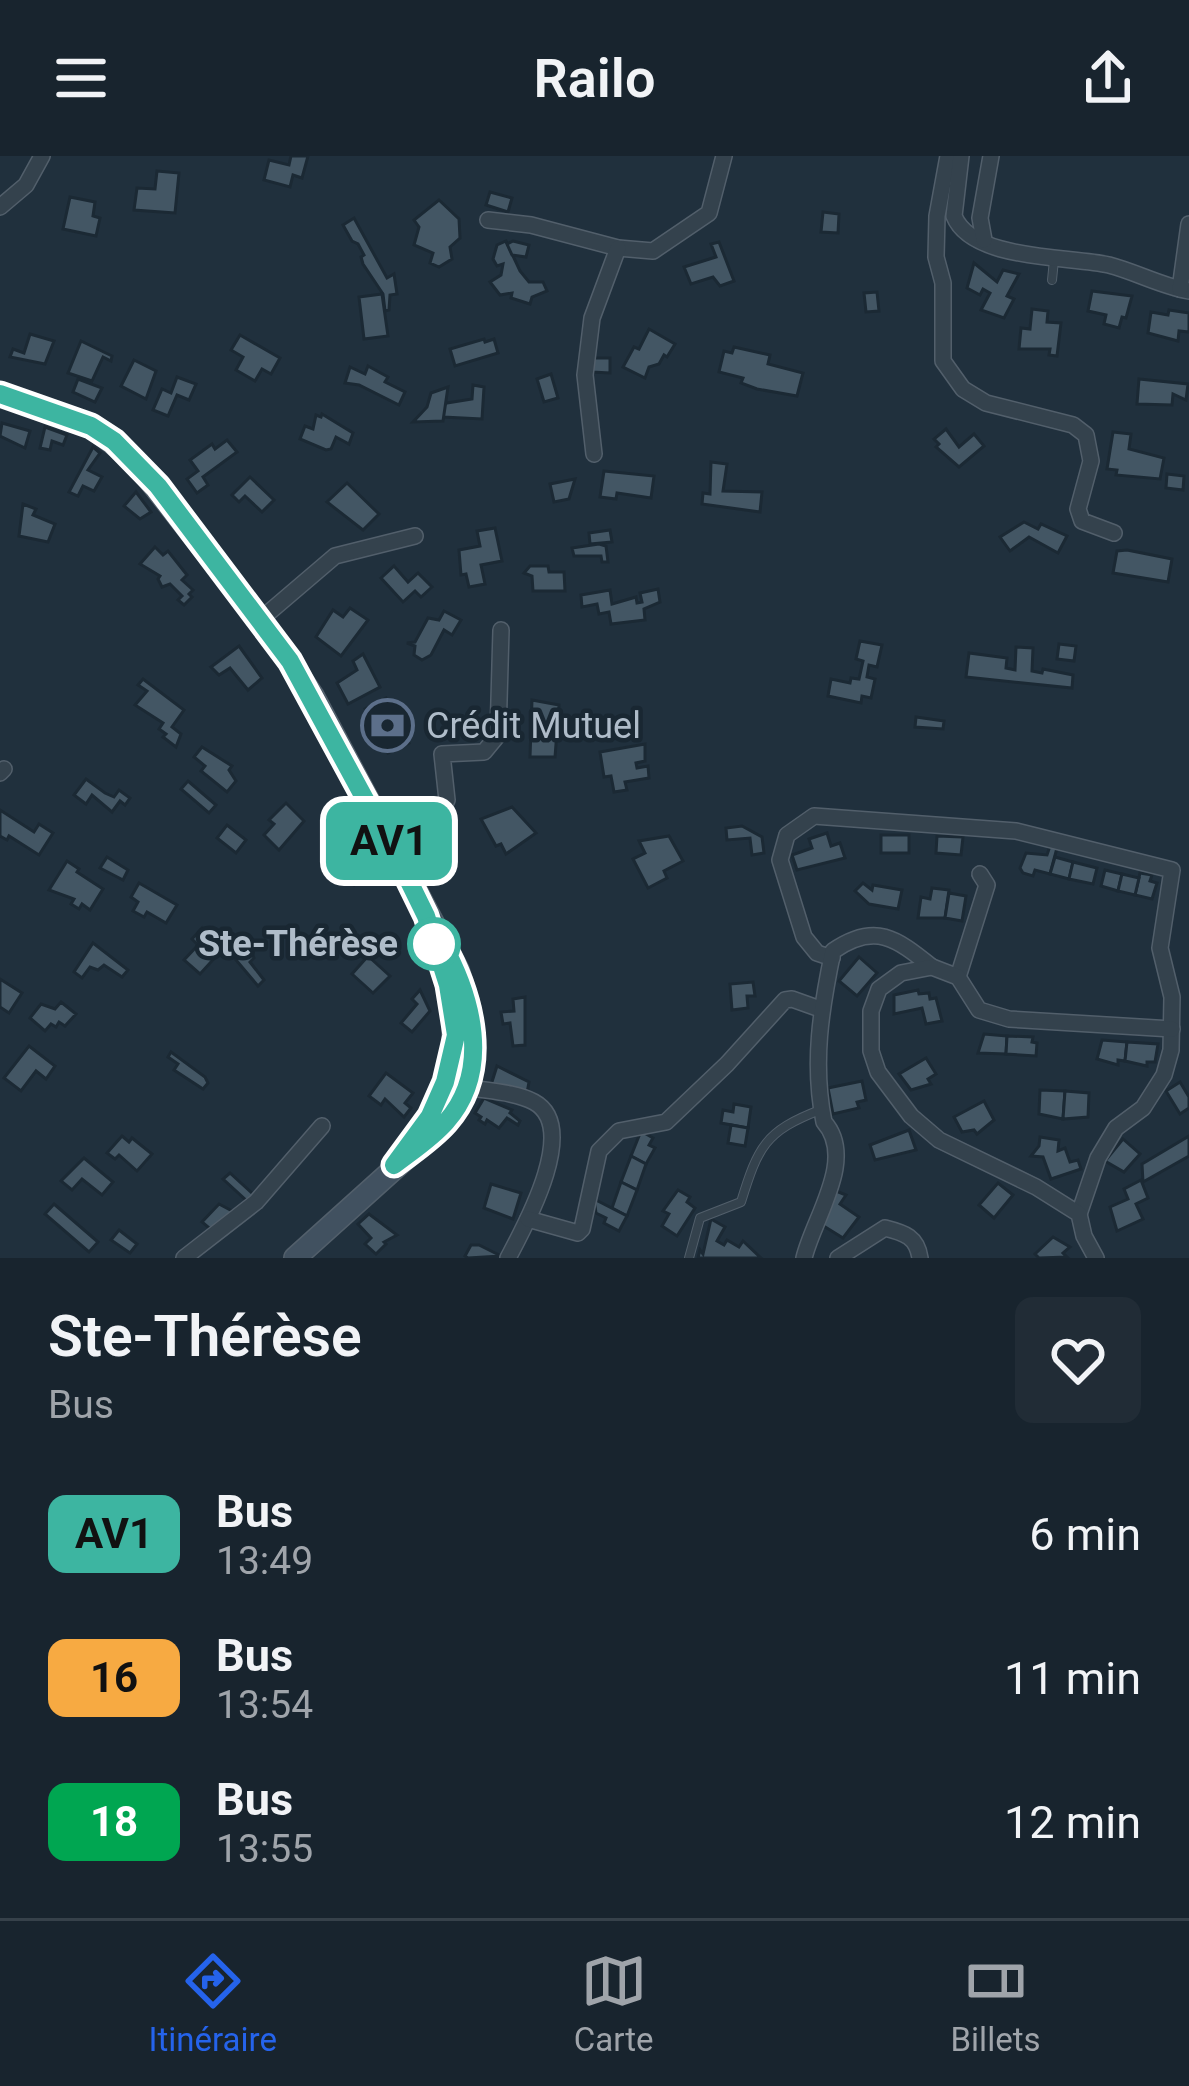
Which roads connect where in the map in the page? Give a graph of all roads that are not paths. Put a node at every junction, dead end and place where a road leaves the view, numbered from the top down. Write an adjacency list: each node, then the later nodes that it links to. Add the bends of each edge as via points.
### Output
1 (42, 156): 6 (street, via 26,185)
2 (724, 156): 10 (street, via 709,214 653,251)
3 (948, 156): 16 (street, via 937,215 943,361 963,389 986,403 1086,435 1091,460 1078,509 1082,521)
4 (961, 156): 9 (street, via 954,216)
5 (991, 156): 9 (street)
6 (0, 207)
7 (488, 220): 10 (street)
8 (1189, 224): 13 (street)
9 (983, 240): 11 (street)
10 (618, 248): 15 (street, via 592,318 585,375)
11 (1054, 260): 12 (lane); 13 (street, via 1106,264)
12 (1052, 280)
13 (1185, 290)
14 (0, 394): 18 (main road, via 67,414 114,441)
15 (594, 454)
16 (1114, 533)
17 (415, 536): 18 (street, via 335,556)
18 (260, 620): 20 (main road, via 313,696)
19 (501, 630): 20 (street, via 498,735 484,752 442,754 441,812)
20 (380, 823): 27 (main road, via 466,988 473,1046)
21 (980, 874): 24 (street, via 987,885)
22 (832, 958): 23 (street, via 847,942 871,935); 25 (street); 26 (street, via 804,937 780,860 787,835 803,821 1016,831 1172,870 1160,948)
23 (932, 968): 24 (street); 30 (street, via 879,988 871,1052 878,1072 939,1140)
24 (958, 977): 26 (street, via 979,1010 1009,1019)
25 (820, 1009): 28 (street); 31 (street, via 784,1000 666,1123 633,1126 605,1141 578,1233)
26 (1172, 1029): 30 (street, via 1164,1075 1098,1158)
27 (456, 1085): 31 (street, via 536,1102 550,1120 549,1164); 33 (main road, via 445,1123)
28 (821, 1109): 35 (lane, via 770,1135 741,1202 700,1219); 36 (street, via 834,1169)
29 (322, 1126): 32 (street, via 256,1202)
30 (1079, 1214): 39 (street)
31 (528, 1219): 34 (street)
32 (184, 1258)
33 (295, 1258)
34 (508, 1258)
35 (688, 1258)
36 (804, 1258)
37 (838, 1258): 38 (street, via 885,1228 907,1233)
38 (920, 1258)
39 (1096, 1258)

